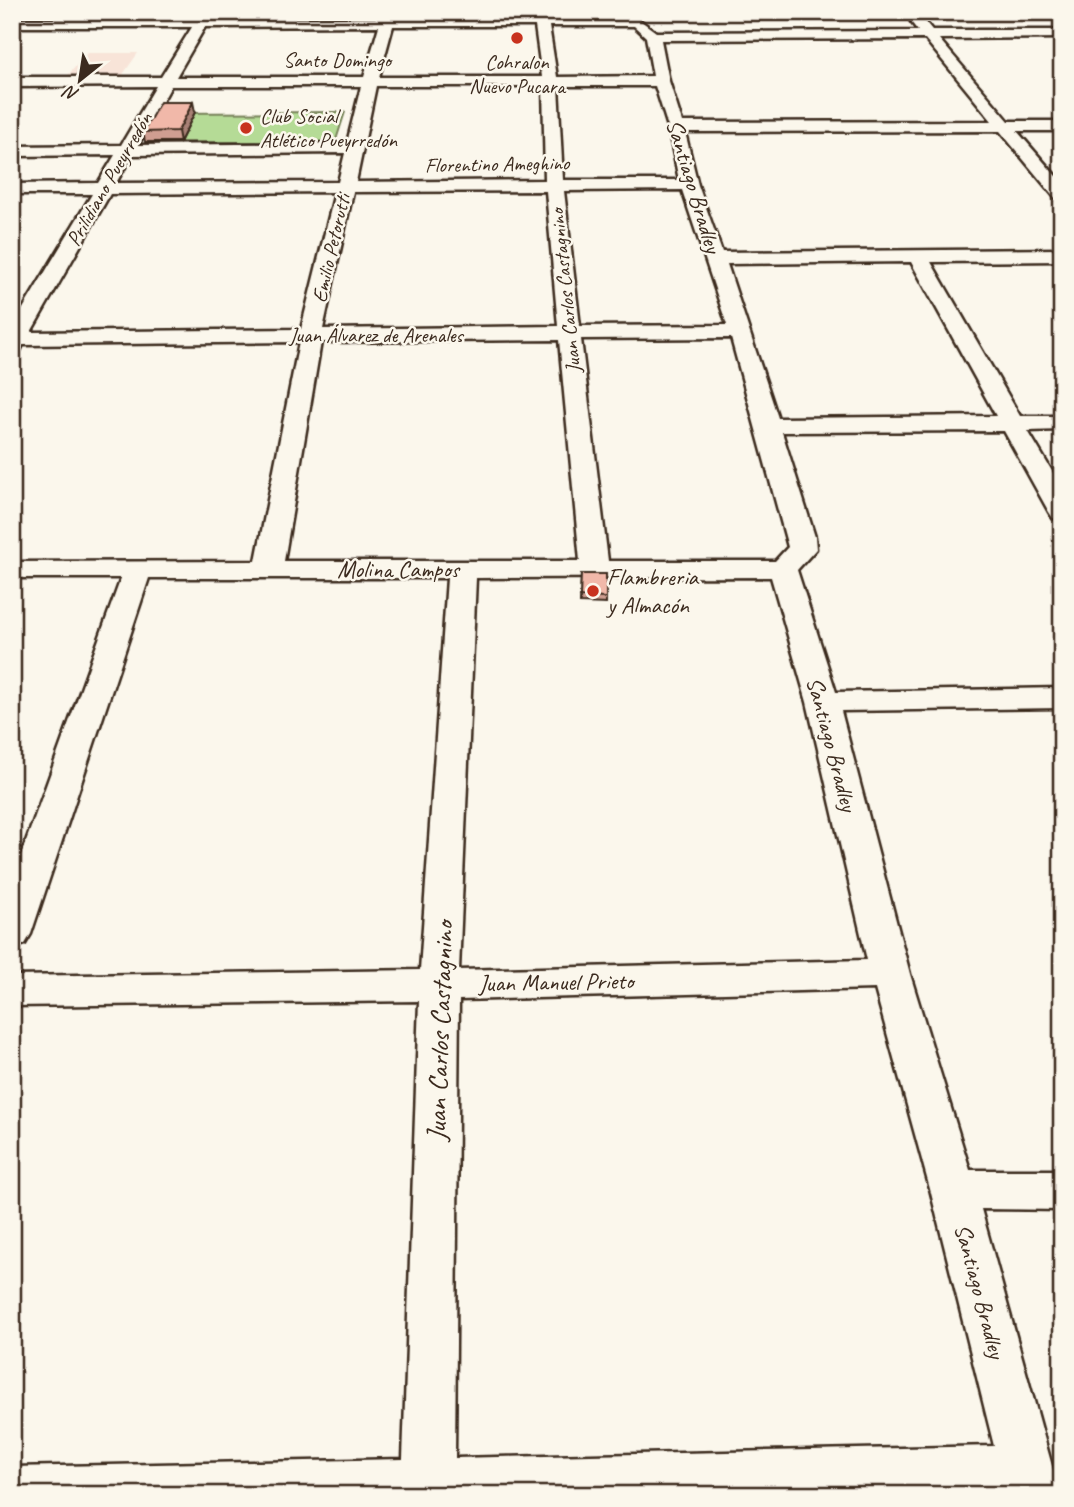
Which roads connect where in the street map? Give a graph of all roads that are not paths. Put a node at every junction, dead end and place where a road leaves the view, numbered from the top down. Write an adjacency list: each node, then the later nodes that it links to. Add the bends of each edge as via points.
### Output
1 (29, 12): 7 (street)
2 (910, 12): 9 (street)
3 (388, 17): 4 (street); 6 (street); 11 (street, Emilio Petorutti)
4 (540, 17): 5 (street); 12 (street, Juan Carlos Castagnino)
5 (636, 17): 10 (street)
6 (203, 18): 7 (street); 15 (street, Prilidiano Pueyrredón)
7 (14, 25)
8 (1059, 28): 9 (street)
9 (929, 35): 10 (street); 16 (street)
10 (653, 36): 13 (street, Santiago Bradley)
11 (370, 81): 12 (street, Santo Domingo); 15 (street, Santo Domingo); 19 (street, Emilio Petorutti)
12 (550, 81): 13 (street, Santo Domingo); 23 (street, Juan Carlos Castagnino)
13 (661, 81): 18 (street, Santiago Bradley)
14 (12, 82): 15 (street, Santo Domingo)
15 (167, 82): 20 (street, Prilidiano Pueyrredón)
16 (1004, 126): 17 (street); 18 (street); 27 (street)
17 (1062, 126)
18 (676, 127): 22 (street, Santiago Bradley)
19 (354, 148): 20 (street); 25 (street, Emilio Petorutti)
20 (126, 149): 21 (street); 24 (street, Prilidiano Pueyrredón)
21 (12, 151)
22 (689, 185): 23 (street, Florentino Ameghino); 30 (street, Santiago Bradley)
23 (554, 186): 25 (street, Florentino Ameghino); 32 (street, Juan Carlos Castagnino)
24 (104, 188): 25 (street, Florentino Ameghino); 26 (street, Florentino Ameghino); 34 (street, Prilidiano Pueyrredón)
25 (344, 188): 33 (street, Emilio Petorutti)
26 (12, 190)
27 (1062, 195)
28 (1062, 255): 29 (street)
29 (918, 257): 30 (street); 36 (street)
30 (717, 258): 31 (street, Santiago Bradley)
31 (740, 331): 32 (street, Juan Álvarez de Arenales); 37 (street, Santiago Bradley)
32 (570, 334): 33 (street, Juan Álvarez de Arenales); 41 (street, Juan Carlos Castagnino)
33 (311, 335): 34 (street, Juan Álvarez de Arenales); 39 (street, Emilio Petorutti)
34 (14, 341)
35 (1062, 423): 36 (street)
36 (1011, 424): 37 (street); 38 (street)
37 (768, 425): 42 (street, Santiago Bradley, via 802,537 802,549)
38 (1062, 512)
39 (269, 569): 40 (street, Molina Campos); 44 (street, Molina Campos)
40 (462, 569): 41 (street, Molina Campos); 49 (street, Juan Carlos Castagnino)
41 (595, 569): 42 (street, Molina Campos)
42 (783, 569): 46 (street, Santiago Bradley)
43 (12, 570): 44 (street, Molina Campos)
44 (138, 570): 47 (street)
45 (1062, 698): 46 (street)
46 (823, 702): 48 (street, Santiago Bradley)
47 (12, 934)
48 (891, 974): 49 (street, Juan Manuel Prieto); 51 (street, Santiago Bradley)
49 (439, 985): 50 (street, Juan Manuel Prieto); 54 (street, Juan Carlos Castagnino)
50 (12, 991)
51 (953, 1189): 52 (street); 53 (street, Santiago Bradley)
52 (1062, 1191)
53 (1030, 1483): 54 (street)
54 (429, 1490): 55 (street)
55 (12, 1494)

